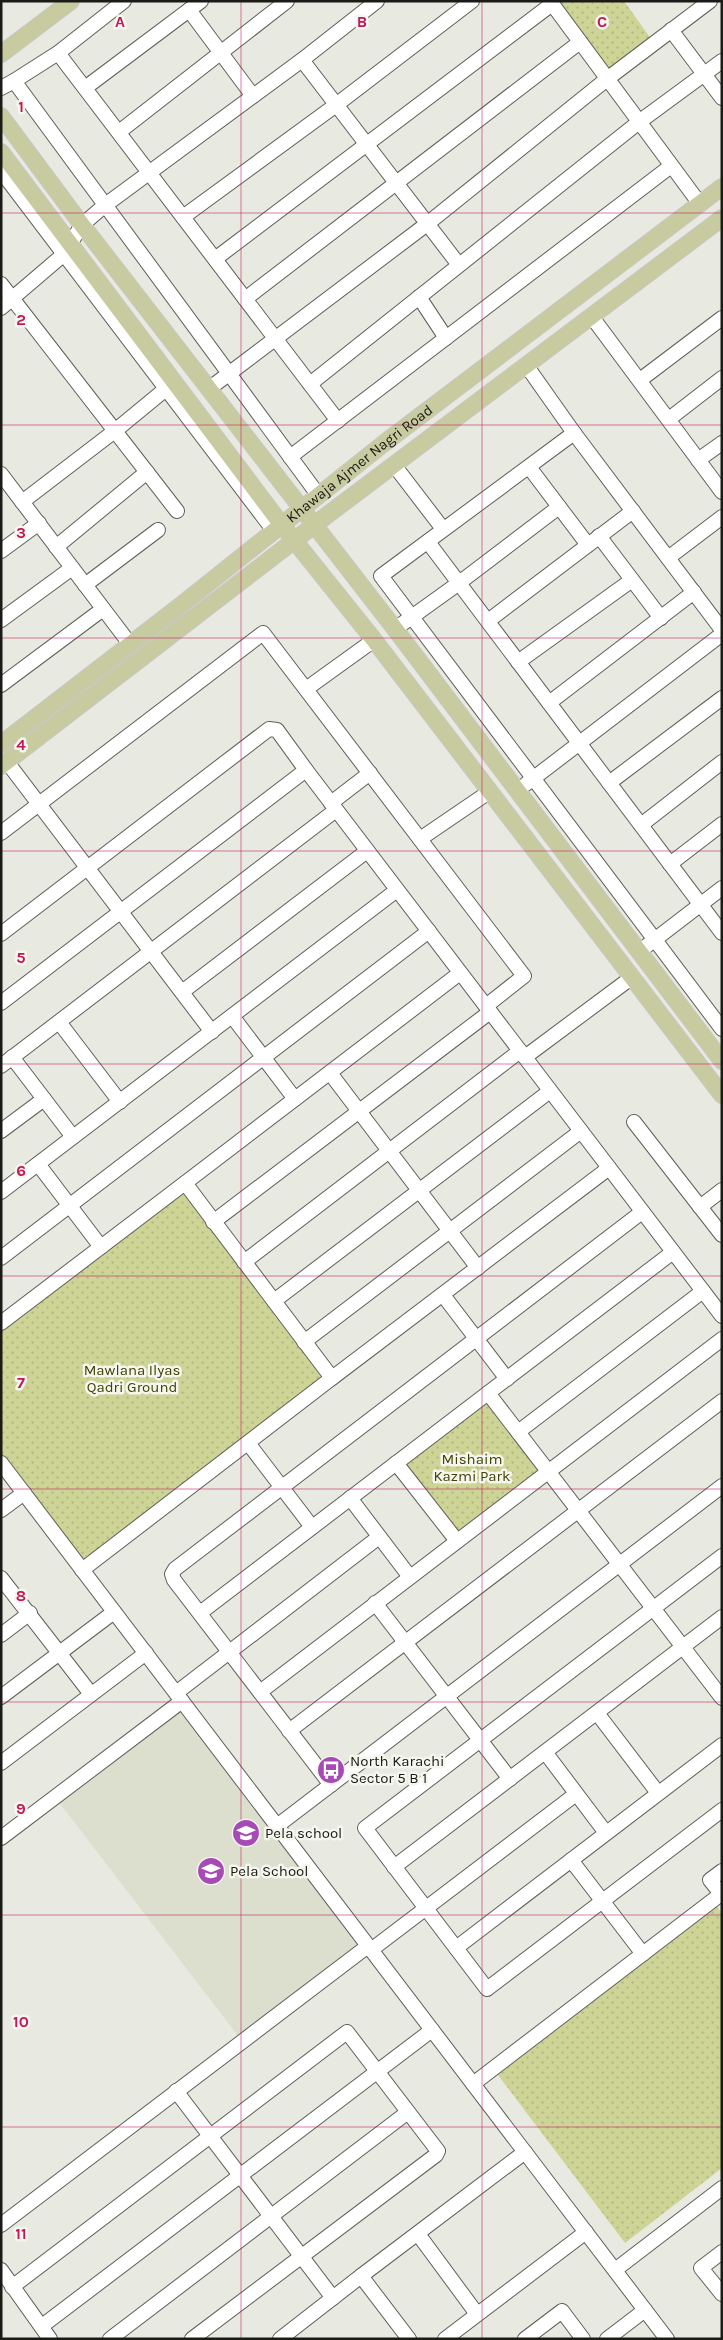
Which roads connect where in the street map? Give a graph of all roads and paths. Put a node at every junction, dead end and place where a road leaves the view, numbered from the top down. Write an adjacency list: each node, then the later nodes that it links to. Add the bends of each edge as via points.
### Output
1 (71, 1): 14 (main road)
2 (124, 1): 13 (street)
3 (201, 1): 9 (street)
4 (287, 1): 12 (street)
5 (377, 1): 15 (street)
6 (472, 1): 24 (street)
7 (710, 1): 10 (street)
8 (551, 2): 11 (street); 28 (street)
9 (189, 10): 12 (street); 21 (street)
10 (671, 30): 17 (street); 18 (street)
11 (580, 42): 18 (street); 33 (street)
12 (221, 52): 22 (street); 27 (street)
13 (58, 53): 19 (street); 21 (street)
14 (1, 54)
15 (302, 60): 22 (street); 24 (street)
16 (722, 61): 17 (street)
17 (705, 74): 23 (street); 26 (street)
18 (608, 79): 26 (street); 39 (street)
19 (14, 81): 20 (street); 36 (street)
20 (1, 88)
21 (84, 88): 27 (street)
22 (253, 96): 32 (street)
23 (722, 98)
24 (336, 105): 28 (street); 37 (street)
25 (1, 116): 40 (main road)
26 (639, 122): 30 (street); 43 (street)
27 (119, 132): 32 (street)
28 (366, 144): 33 (street); 42 (street)
29 (1, 152): 31 (main road)
30 (671, 166): 35 (street); 52 (street)
31 (5, 173): 41 (main road)
32 (149, 174): 36 (street); 37 (street)
33 (396, 184): 39 (street); 47 (street)
34 (722, 187): 35 (main road, Khawaja Ajmer Nagri Road)
35 (700, 204): 73 (main road, Khawaja Ajmer Nagri Road)
36 (104, 206): 40 (street); 54 (street)
37 (183, 217): 42 (street)
38 (722, 218): 49 (main road, Khawaja Ajmer Nagri Road)
39 (427, 224): 43 (street); 51 (street)
40 (82, 225): 41 (street); 59 (main road)
41 (66, 250): 46 (street); 58 (main road)
42 (214, 260): 47 (street)
43 (459, 265): 45 (street)
44 (1, 284): 46 (street)
45 (419, 297): 52 (street); 57 (street)
46 (12, 298): 48 (street); 62 (street)
47 (245, 300): 51 (street)
48 (1, 308)
49 (592, 317): 53 (main road, Khawaja Ajmer Nagri Road); 56 (street)
50 (722, 318): 56 (street)
51 (275, 338): 54 (street); 57 (street)
52 (446, 338): 61 (street)
53 (526, 365): 63 (street); 67 (main road, Khawaja Ajmer Nagri Road)
54 (228, 375): 59 (street); 65 (street)
55 (722, 378): 60 (street)
56 (640, 380): 60 (street)
57 (310, 384): 61 (street)
58 (170, 385): 62 (street); 82 (main road)
59 (210, 388): 76 (main road)
60 (669, 420): 66 (street)
61 (338, 421): 65 (street)
62 (116, 430): 69 (street); 74 (street)
63 (574, 433): 68 (street); 78 (street)
64 (722, 442): 66 (street)
65 (290, 458): 73 (street)
66 (698, 460): 72 (street)
67 (394, 465): 81 (main road, Khawaja Ajmer Nagri Road); 83 (street)
68 (529, 467): 75 (street); 83 (street)
69 (147, 472): 77 (street); 88 (street)
70 (1, 474): 71 (street)
71 (6, 489): 74 (street)
72 (722, 492)
73 (319, 496): 76 (main road, Khawaja Ajmer Nagri Road)
74 (22, 502): 80 (street)
75 (559, 506): 85 (street); 93 (street)
76 (302, 509): 81 (main road); 82 (main road, Khawaja Ajmer Nagri Road)
77 (177, 511)
78 (633, 511): 85 (street); 90 (street)
79 (722, 518): 90 (street)
80 (39, 523): 88 (street); 89 (street)
81 (314, 526): 86 (main road, Khawaja Ajmer Nagri Road); 101 (main road)
82 (277, 528): 86 (main road); 105 (main road, Khawaja Ajmer Nagri Road)
83 (443, 529): 87 (street)
84 (158, 530): 94 (street)
85 (594, 540): 92 (street); 100 (street)
86 (294, 541): 104 (main road); 114 (main road, Khawaja Ajmer Nagri Road)
87 (428, 542): 93 (street); 97 (street, via 381,576)
88 (56, 547): 91 (street)
89 (1, 551)
90 (668, 558): 95 (street)
91 (72, 568): 94 (street); 99 (street)
92 (632, 580): 98 (street); 106 (street)
93 (459, 583): 97 (street); 100 (street)
94 (85, 585): 96 (street)
95 (694, 592): 98 (street); 102 (street)
96 (103, 609): 105 (street); 107 (street)
97 (412, 617): 101 (street); 117 (street)
98 (661, 618): 110 (street)
99 (1, 620)
100 (488, 622): 106 (street)
101 (395, 629): 119 (main road)
102 (722, 630)
103 (722, 634): 111 (street)
104 (374, 640): 108 (street); 120 (main road)
105 (130, 644): 112 (main road, Khawaja Ajmer Nagri Road)
106 (518, 662): 110 (street)
107 (1, 685)
108 (306, 689): 116 (street); 121 (street, via 263,633)
109 (722, 698): 118 (street)
110 (549, 703): 111 (street)
111 (579, 743): 117 (street); 118 (street)
112 (1, 744)
113 (722, 762): 124 (street)
114 (4, 764): 121 (street)
115 (306, 770): 122 (street); 129 (street, via 277,730 269,729); 133 (street)
116 (370, 773): 122 (street); 126 (street)
117 (533, 780): 119 (street); 137 (street)
118 (609, 783): 124 (street)
119 (518, 791): 139 (main road)
120 (489, 792): 126 (street); 141 (main road)
121 (39, 804): 125 (street); 129 (street)
122 (333, 806): 127 (street); 138 (street)
123 (722, 824): 128 (street)
124 (641, 825): 128 (street)
125 (1, 833)
126 (420, 839): 144 (street, via 524,976)
127 (367, 851): 131 (street); 142 (street)
128 (670, 864): 132 (street)
129 (87, 868): 133 (street); 136 (street)
130 (722, 888): 132 (street)
131 (397, 890): 134 (street); 145 (street)
132 (700, 905): 135 (street); 137 (street)
133 (120, 912): 138 (street); 143 (street)
134 (429, 932): 140 (street); 150 (street)
135 (722, 933)
136 (1, 934)
137 (655, 940): 139 (street); 147 (street)
138 (151, 951): 142 (street); 146 (street)
139 (640, 952): 152 (main road)
140 (460, 973): 144 (street); 153 (street)
141 (631, 978): 149 (street); 155 (main road)
142 (182, 992): 148 (street)
143 (1, 1003)
144 (488, 1009): 149 (street); 159 (street)
145 (232, 1016): 148 (street); 150 (street)
146 (59, 1022): 151 (street); 158 (street)
147 (722, 1029)
148 (212, 1032): 158 (street)
149 (522, 1054): 154 (street); 164 (street)
150 (264, 1057): 157 (street); 171 (street)
151 (7, 1061): 156 (street)
152 (722, 1061)
153 (330, 1073): 157 (street); 159 (street)
154 (550, 1090): 162 (street); 168 (street)
155 (722, 1096)
156 (44, 1099): 161 (street); 163 (street)
157 (295, 1099): 167 (street)
158 (120, 1102): 163 (street)
159 (359, 1111): 164 (street); 174 (street)
160 (634, 1122): 172 (street)
161 (1, 1131)
162 (581, 1131): 166 (street); 175 (street)
163 (73, 1137): 165 (street)
164 (389, 1151): 168 (street); 180 (street)
165 (38, 1164): 170 (street); 171 (street)
166 (609, 1168): 173 (street); 181 (street)
167 (185, 1183): 174 (street); 177 (street)
168 (419, 1190): 175 (street); 184 (street)
169 (722, 1190): 172 (street)
170 (1, 1192)
171 (70, 1206): 177 (street); 179 (street)
172 (700, 1207): 176 (street)
173 (642, 1212): 178 (street); 187 (street)
174 (213, 1222): 180 (street)
175 (450, 1231): 181 (street); 189 (street)
176 (722, 1235)
177 (101, 1247): 186 (street)
178 (673, 1252): 182 (street); 191 (street)
179 (1, 1258)
180 (244, 1262): 184 (street)
181 (478, 1268): 183 (street)
182 (703, 1291): 185 (street); 194 (street)
183 (443, 1294): 187 (street); 190 (street)
184 (274, 1301): 189 (street)
185 (722, 1316)
186 (1, 1323)
187 (476, 1338): 191 (street); 200 (street)
188 (722, 1339): 198 (street)
189 (304, 1342): 190 (street)
190 (332, 1378): 195 (street)
191 (507, 1379): 192 (street)
192 (488, 1393): 194 (street); 197 (street)
193 (722, 1401): 204 (street)
194 (518, 1432): 198 (street)
195 (248, 1443): 200 (street); 210 (street)
196 (1, 1463): 201 (street)
197 (396, 1463): 202 (street); 207 (street)
198 (548, 1472): 204 (street); 207 (street)
199 (722, 1486): 209 (street)
200 (282, 1487): 205 (street); 217 (street, via 174,1568 174,1580)
201 (24, 1493): 203 (street); 210 (street)
202 (350, 1498): 205 (street); 206 (street)
203 (1, 1510)
204 (578, 1510): 209 (street); 220 (street)
205 (312, 1527): 217 (street)
206 (379, 1537): 211 (street); 222 (street)
207 (457, 1541): 211 (street)
208 (722, 1556): 214 (street)
209 (619, 1564): 214 (street); 228 (street)
210 (82, 1570): 215 (street)
211 (410, 1577): 213 (street)
212 (1, 1578): 216 (street)
213 (376, 1603): 220 (street); 226 (street)
214 (654, 1608): 221 (street); 233 (street)
215 (114, 1612): 223 (street); 224 (street)
216 (30, 1613): 219 (street); 223 (street)
217 (200, 1613): 222 (street)
218 (722, 1617): 221 (street)
219 (1, 1635)
220 (405, 1642): 228 (street); 232 (street)
221 (682, 1648): 225 (street); 231 (street)
222 (229, 1652): 226 (street); 230 (street)
223 (60, 1653): 227 (street); 229 (street)
224 (146, 1653): 227 (street); 230 (street)
225 (719, 1688)
226 (260, 1692): 232 (street)
227 (91, 1694): 236 (street)
228 (447, 1696): 233 (street); 238 (street)
229 (1, 1697)
230 (179, 1697): 242 (street); 244 (street)
231 (597, 1713): 235 (street); 240 (street)
232 (289, 1730): 238 (street)
233 (480, 1740): 237 (street); 246 (street, via 364,1828)
234 (722, 1745): 240 (street)
235 (545, 1752): 237 (street); 239 (street)
236 (1, 1762)
237 (510, 1779): 246 (street)
238 (331, 1785): 242 (street)
239 (576, 1794): 243 (street); 250 (street)
240 (658, 1794): 243 (street)
241 (722, 1810): 249 (street)
242 (277, 1826): 251 (street)
243 (606, 1833): 245 (street)
244 (1, 1838)
245 (571, 1860): 249 (street); 252 (street)
246 (394, 1867): 250 (street)
247 (722, 1871): 248 (street, via 710,1880)
248 (721, 1894): 253 (street)
249 (602, 1901): 252 (street, via 487,1989); 253 (street)
250 (426, 1908): 251 (street); 252 (street)
251 (370, 1948): 254 (street); 257 (street)
252 (456, 1948)
253 (643, 1954): 256 (street)
254 (432, 2030): 255 (street); 256 (street)
255 (378, 2071): 258 (street); 259 (street, via 347,2032); 261 (street)
256 (473, 2084): 260 (street)
257 (176, 2091): 259 (street); 264 (street)
258 (408, 2112): 263 (street); 268 (street, via 438,2151 436,2155)
259 (210, 2136): 261 (street); 272 (street)
260 (525, 2152): 265 (street); 266 (street)
261 (240, 2176): 263 (street); 277 (street)
262 (722, 2188): 270 (street)
263 (271, 2216): 268 (street); 279 (street)
264 (1, 2225)
265 (586, 2232): 270 (street); 276 (street)
266 (418, 2234): 271 (street); 276 (street)
267 (722, 2252): 273 (street, via 701,2268)
268 (302, 2256): 274 (street); 280 (street)
269 (1, 2270): 272 (street)
270 (614, 2270): 275 (street)
271 (361, 2276): 274 (street); 282 (street)
272 (12, 2287): 277 (street)
273 (722, 2294)
274 (333, 2298): 281 (street)
275 (645, 2310): 286 (street); 287 (street)
276 (477, 2314): 283 (street)
277 (42, 2326): 278 (street)
278 (50, 2339)
279 (110, 2339)
280 (192, 2339)
281 (280, 2339)
282 (409, 2339)
283 (445, 2339)
284 (525, 2339): 285 (street, via 562,2311)
285 (583, 2339)
286 (607, 2339)
287 (667, 2339)

